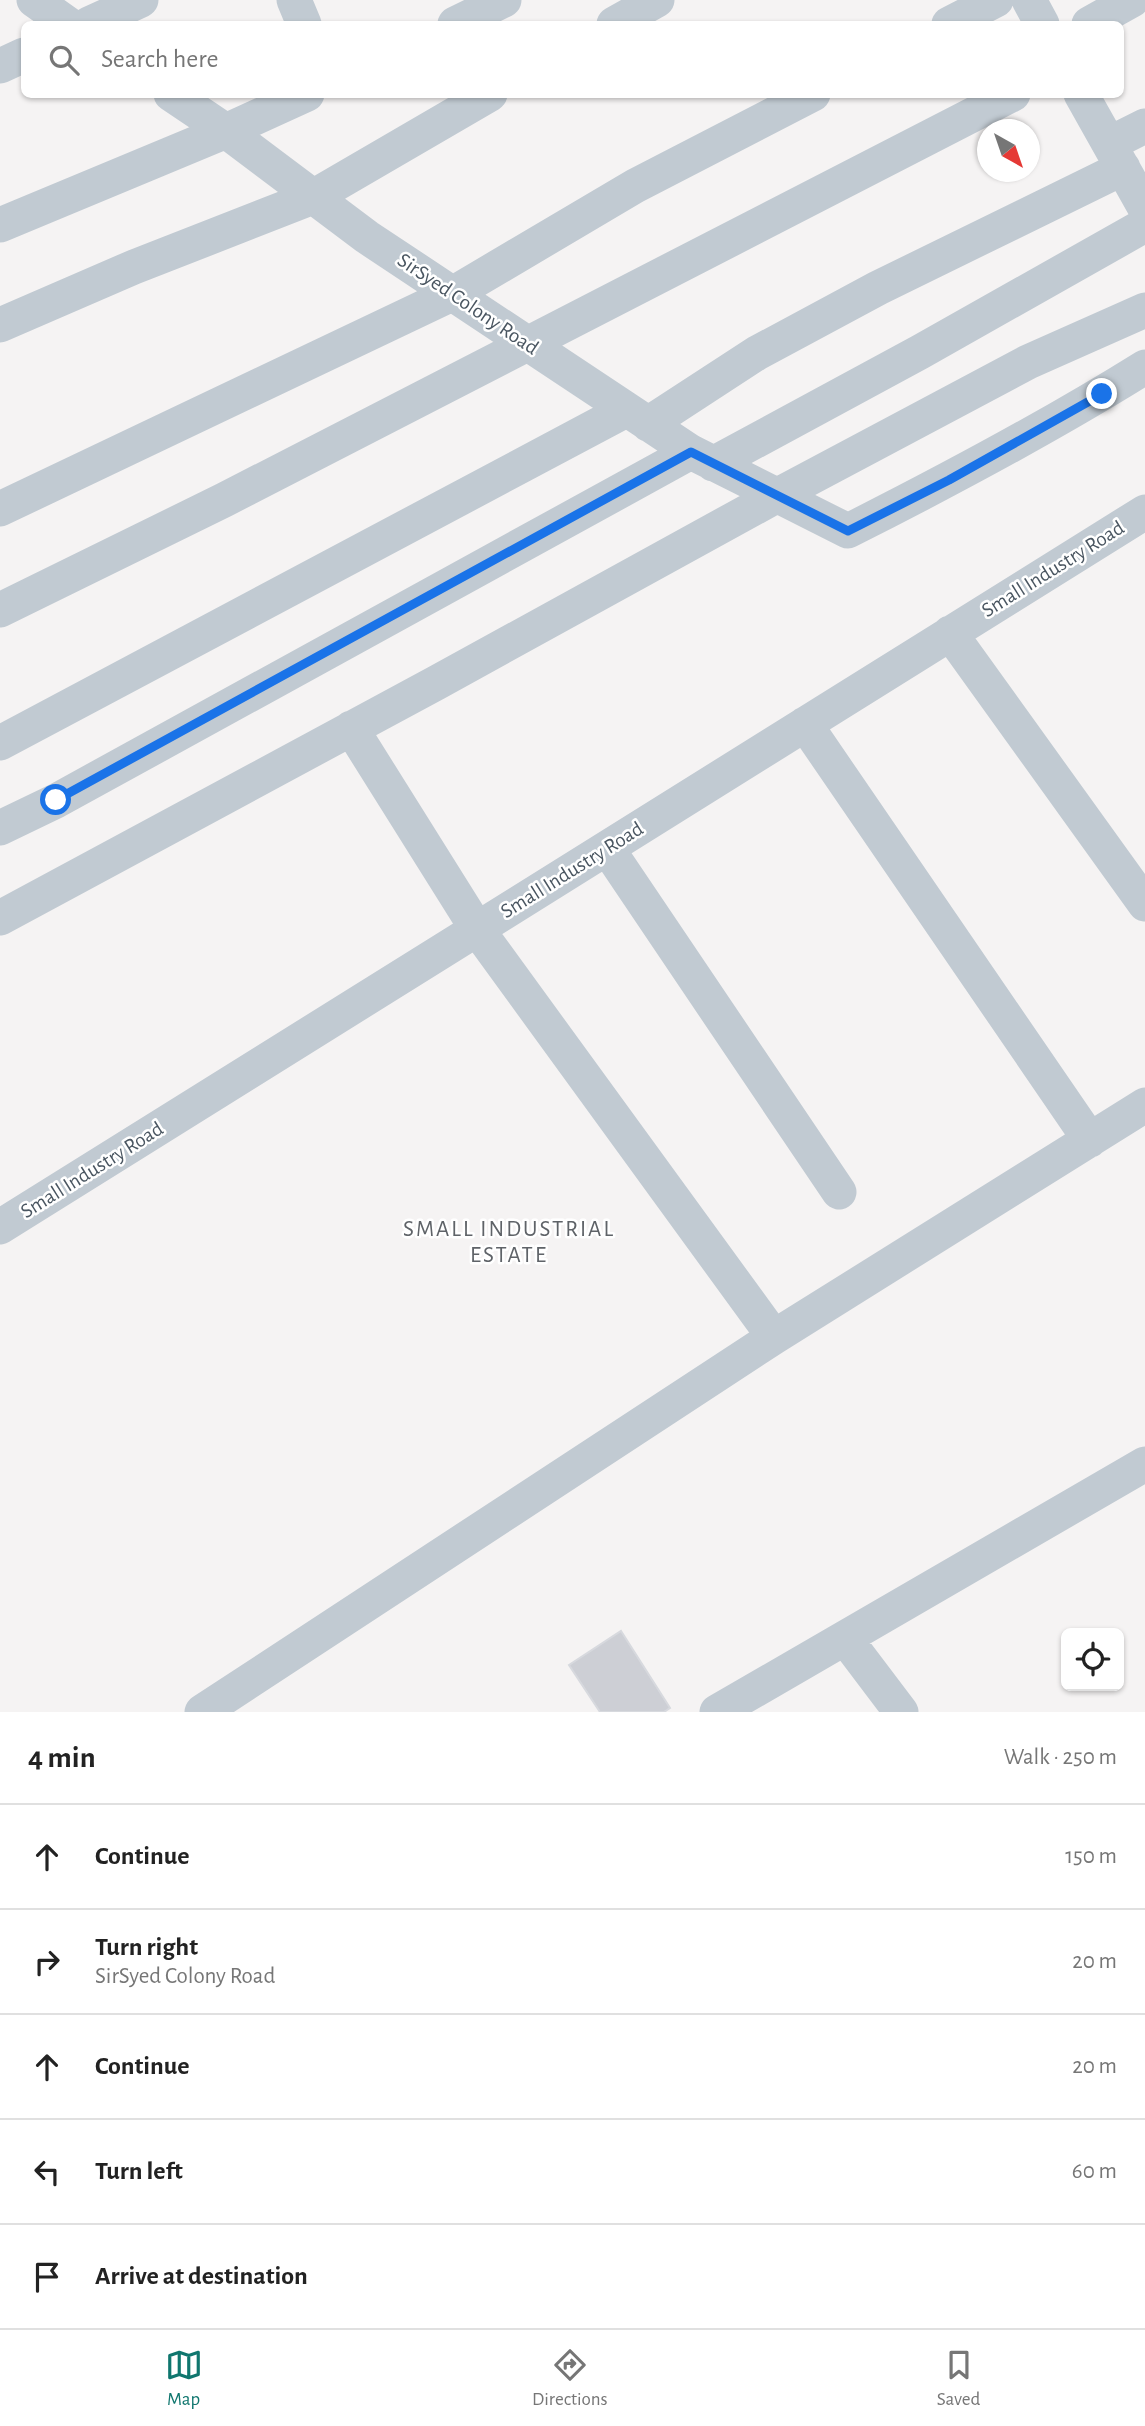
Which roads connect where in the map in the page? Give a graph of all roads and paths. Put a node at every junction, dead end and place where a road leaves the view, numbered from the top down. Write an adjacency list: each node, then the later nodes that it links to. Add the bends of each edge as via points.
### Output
1 (33, 0): 9 (street)
2 (141, 0): 10 (street)
3 (294, 0): 11 (street)
4 (504, 0): 12 (street)
5 (657, 0): 13 (street)
6 (996, 0): 14 (street)
7 (1029, 0): 15 (street)
8 (1132, 0): 16 (street)
9 (64, 21)
10 (96, 21)
11 (303, 21)
12 (461, 21)
13 (619, 21)
14 (954, 21)
15 (1040, 21)
16 (1094, 21)
17 (21, 56): 18 (street)
18 (0, 66)
19 (178, 98): 26 (street, SirSyed Colony Road)
20 (297, 98): 26 (street)
21 (483, 98): 28 (street)
22 (805, 98): 32 (street, via 635,186)
23 (1005, 98): 35 (street)
24 (1084, 98): 27 (street)
25 (1145, 126): 27 (street)
26 (226, 131): 28 (street, SirSyed Colony Road); 30 (street)
27 (1116, 156): 29 (street); 37 (street)
28 (313, 197): 32 (street, SirSyed Colony Road); 34 (street)
29 (1145, 208)
30 (0, 225)
31 (1145, 225): 38 (street, via 920,352)
32 (454, 293): 35 (street, SirSyed Colony Road); 40 (street)
33 (1145, 310): 39 (street, via 1028,362)
34 (0, 325)
35 (527, 344): 37 (street, SirSyed Colony Road); 42 (street)
36 (1145, 367): 39 (street, SirSyed Colony Road, via 949,480 848,531)
37 (637, 417): 38 (street, SirSyed Colony Road); 46 (street)
38 (702, 458): 39 (street, SirSyed Colony Road); 47 (street)
39 (776, 496): 45 (street)
40 (0, 509)
41 (1145, 512): 43 (street, Small Industry Road)
42 (0, 610)
43 (950, 633): 44 (street, Small Industry Road); 49 (street)
44 (805, 724): 48 (street, Small Industry Road); 53 (street)
45 (351, 728): 50 (street); 51 (street)
46 (0, 743)
47 (0, 828)
48 (607, 848): 51 (street, Small Industry Road); 54 (street)
49 (1145, 904)
50 (0, 918)
51 (477, 929): 55 (street, Small Industry Road); 56 (street)
52 (1145, 1105): 53 (street)
53 (1090, 1140): 56 (street)
54 (839, 1192)
55 (0, 1227)
56 (774, 1337): 59 (street)
57 (1145, 1464): 58 (street)
58 (845, 1638): 60 (street); 61 (street)
59 (202, 1712)
60 (717, 1712)
61 (901, 1712)

